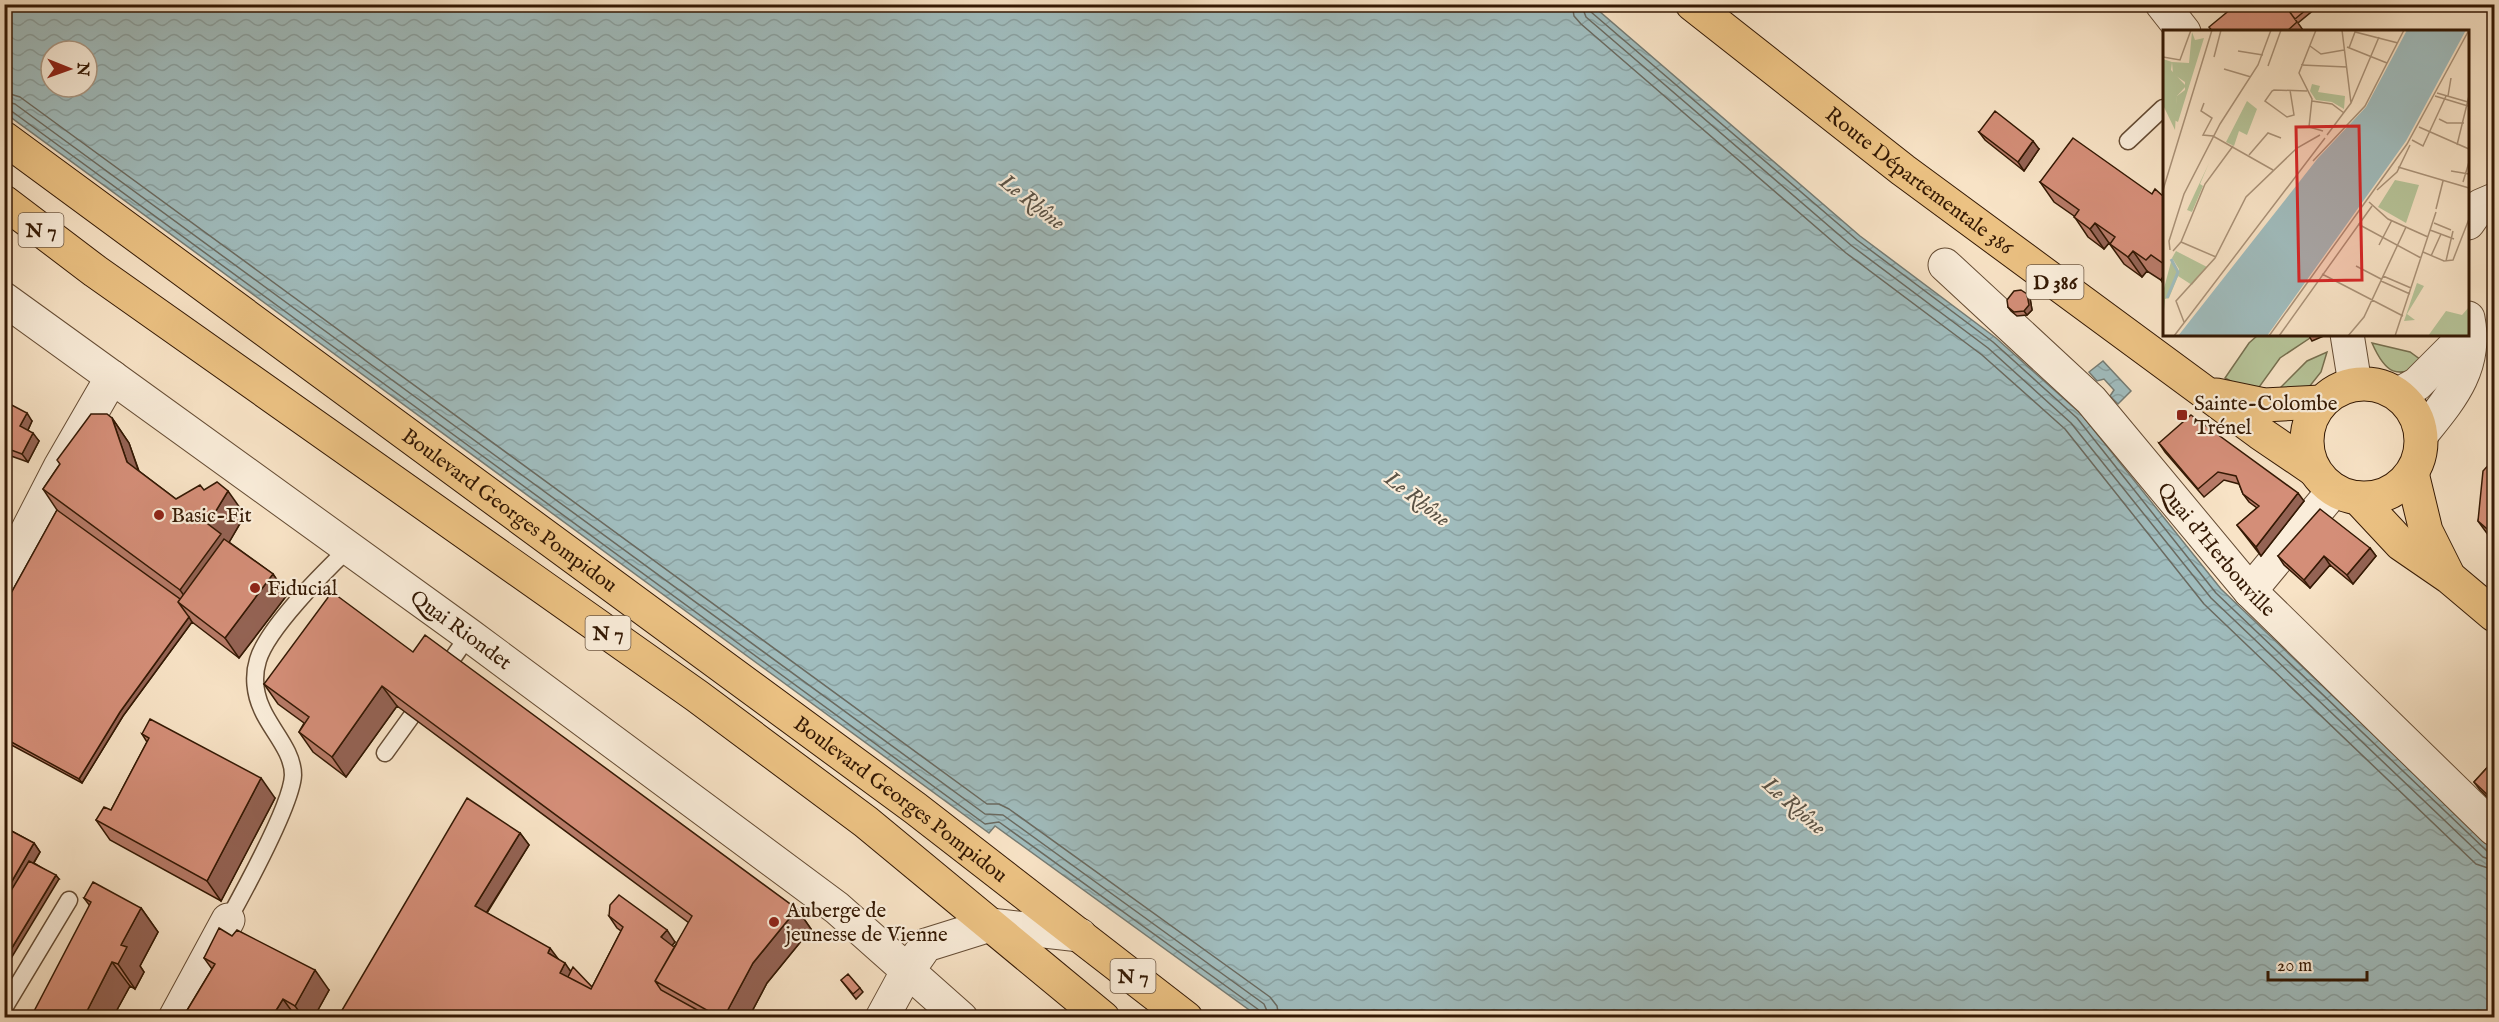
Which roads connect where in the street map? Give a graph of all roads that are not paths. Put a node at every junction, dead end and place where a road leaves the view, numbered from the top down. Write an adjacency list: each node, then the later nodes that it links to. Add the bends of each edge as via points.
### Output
1 (1692, 4): 17 (main road, Route Départementale 386 / D 386, via 1903,171)
2 (2162, 4): 3 (street)
3 (2182, 30)
4 (2163, 108): 6 (lane)
5 (4, 138): 36 (main road, Boulevard Georges Pompidou / N 7, via 612,584)
6 (2128, 141)
7 (2494, 200): 9 (street, via 2481,206)
8 (4, 202): 35 (main road, Boulevard Georges Pompidou / N 7, via 95,271 697,696 866,822)
9 (2469, 222)
10 (1945, 266): 26 (street, Quai d'Herbouville, via 2091,400)
11 (4, 299): 15 (street, Quai Riondet)
12 (2347, 336): 16 (street)
13 (2462, 336): 18 (street, via 2417,384)
14 (2468, 336): 20 (street, via 2468,360 2459,387)
15 (112, 377): 23 (street, Quai Riondet); 24 (street)
16 (2355, 384): 18 (main road, via 2376,384); 19 (main road, via 2331,393)
17 (2207, 393): 19 (main road, Route Départementale 386 / D 386, via 2264,405); 22 (main road, Route Départementale 386 / D 386)
18 (2399, 394): 20 (main road, via 2415,412)
19 (2321, 402): 22 (main road, via 2311,417 2307,452)
20 (2421, 435): 21 (main road, via 2420,455)
21 (2412, 473): 22 (main road, via 2389,493); 25 (main road, Route Départementale 386 / D 386, via 2426,531)
22 (2335, 486): 25 (main road, Route Départementale 386 / D 386, via 2401,544); 26 (street)
23 (349, 548): 28 (street, Quai Riondet); 34 (lane, via 313,583 258,660 254,679 261,708 282,744 293,775 279,818)
24 (8, 562)
25 (2449, 577): 27 (main road, Route Départementale 386 / D 386)
26 (2250, 591): 32 (street, Quai d'Herbouville)
27 (2494, 615)
28 (469, 635): 29 (lane); 37 (street, Quai Riondet, via 837,908)
29 (450, 662)
30 (411, 717): 31 (lane)
31 (385, 753)
32 (2494, 829)
33 (69, 900): 38 (lane)
34 (228, 920): 39 (street)
35 (990, 925): 36 (street); 37 (street, via 926,945); 42 (main road, Boulevard Georges Pompidou / N 7)
36 (1080, 935): 43 (main road, Boulevard Georges Pompidou / N 7)
37 (907, 972): 40 (street); 41 (street, Quai Riondet)
38 (4, 1008)
39 (175, 1017)
40 (882, 1017)
41 (961, 1017)
42 (1103, 1017)
43 (1186, 1017)

